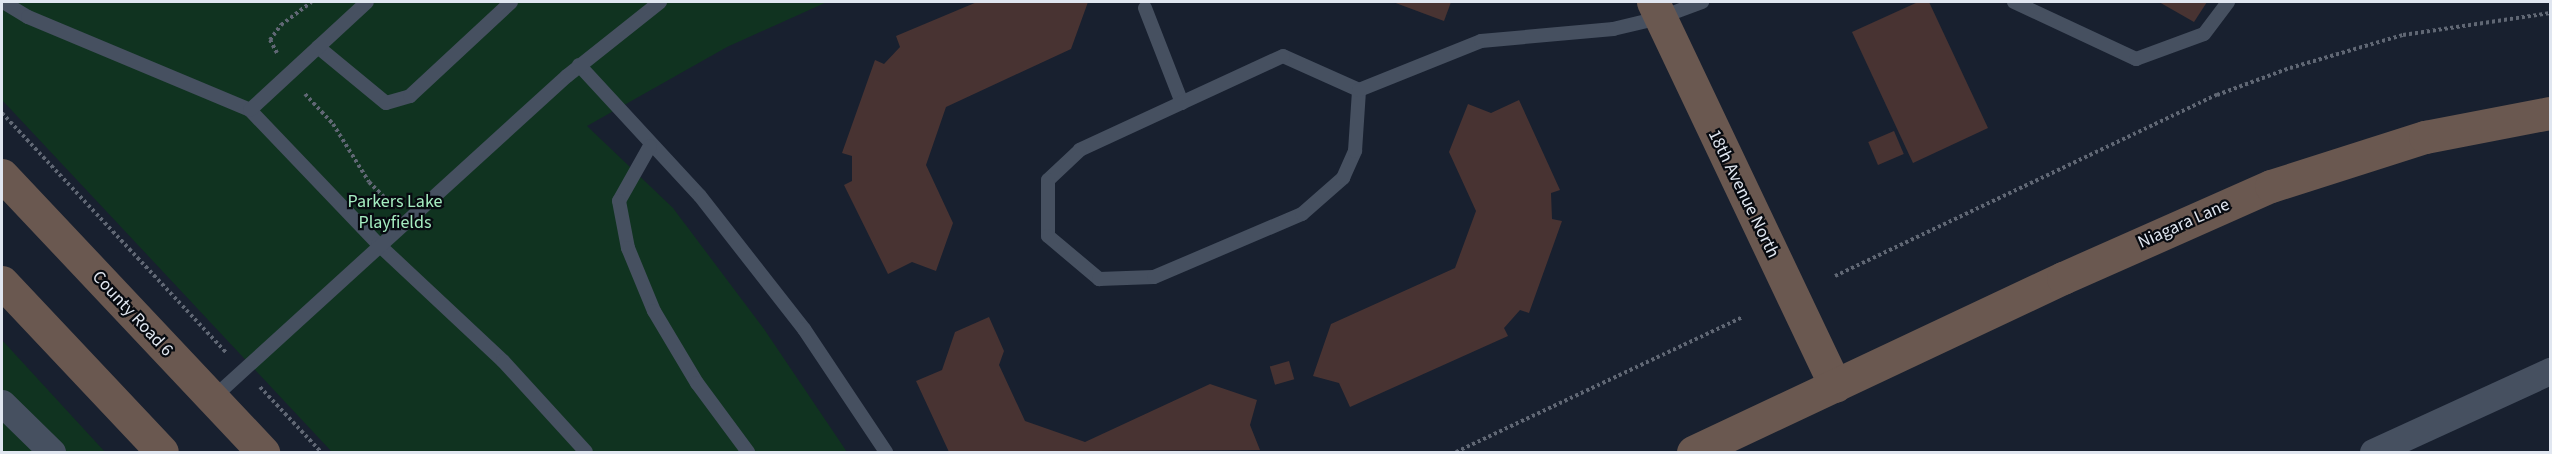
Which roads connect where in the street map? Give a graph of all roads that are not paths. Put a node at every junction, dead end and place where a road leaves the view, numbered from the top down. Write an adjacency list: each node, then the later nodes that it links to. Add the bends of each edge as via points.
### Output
1 (3, 2): 14 (lane, via 28,18)
2 (367, 2): 10 (lane)
3 (511, 2): 10 (lane, via 410,96 386,103)
4 (660, 2): 11 (lane)
5 (1701, 2): 9 (lane)
6 (2014, 2): 7 (lane, via 2136,59 2204,34)
7 (2228, 2)
8 (1145, 8): 13 (lane)
9 (1656, 10): 12 (lane, via 1614,29 1482,41); 21 (street, 18th Avenue North)
10 (318, 47): 14 (lane)
11 (579, 65): 16 (lane); 18 (lane)
12 (1359, 90): 13 (lane, via 1283,56); 13 (lane, via 1355,151 1343,178 1302,214 1154,277 1100,279 1048,236 1048,180 1080,150)
13 (1182, 103)
14 (249, 110): 18 (lane)
15 (2550, 113): 21 (street, Niagara Lane, via 2425,137 2271,186 2073,273)
16 (650, 146): 28 (lane, via 619,201 628,248 654,311 697,383); 29 (lane, via 700,196 804,329)
17 (2, 175): 22 (street, County Road 6)
18 (378, 244): 22 (lane); 27 (lane, via 504,361)
19 (2, 282): 25 (street)
20 (2550, 371): 31 (street)
21 (1835, 386): 30 (street, Niagara Lane)
22 (212, 398): 26 (street, County Road 6)
23 (2, 403): 24 (street)
24 (52, 453)
25 (162, 453)
26 (263, 453)
27 (586, 453)
28 (748, 453)
29 (886, 453)
30 (1693, 453)
31 (2373, 453)

